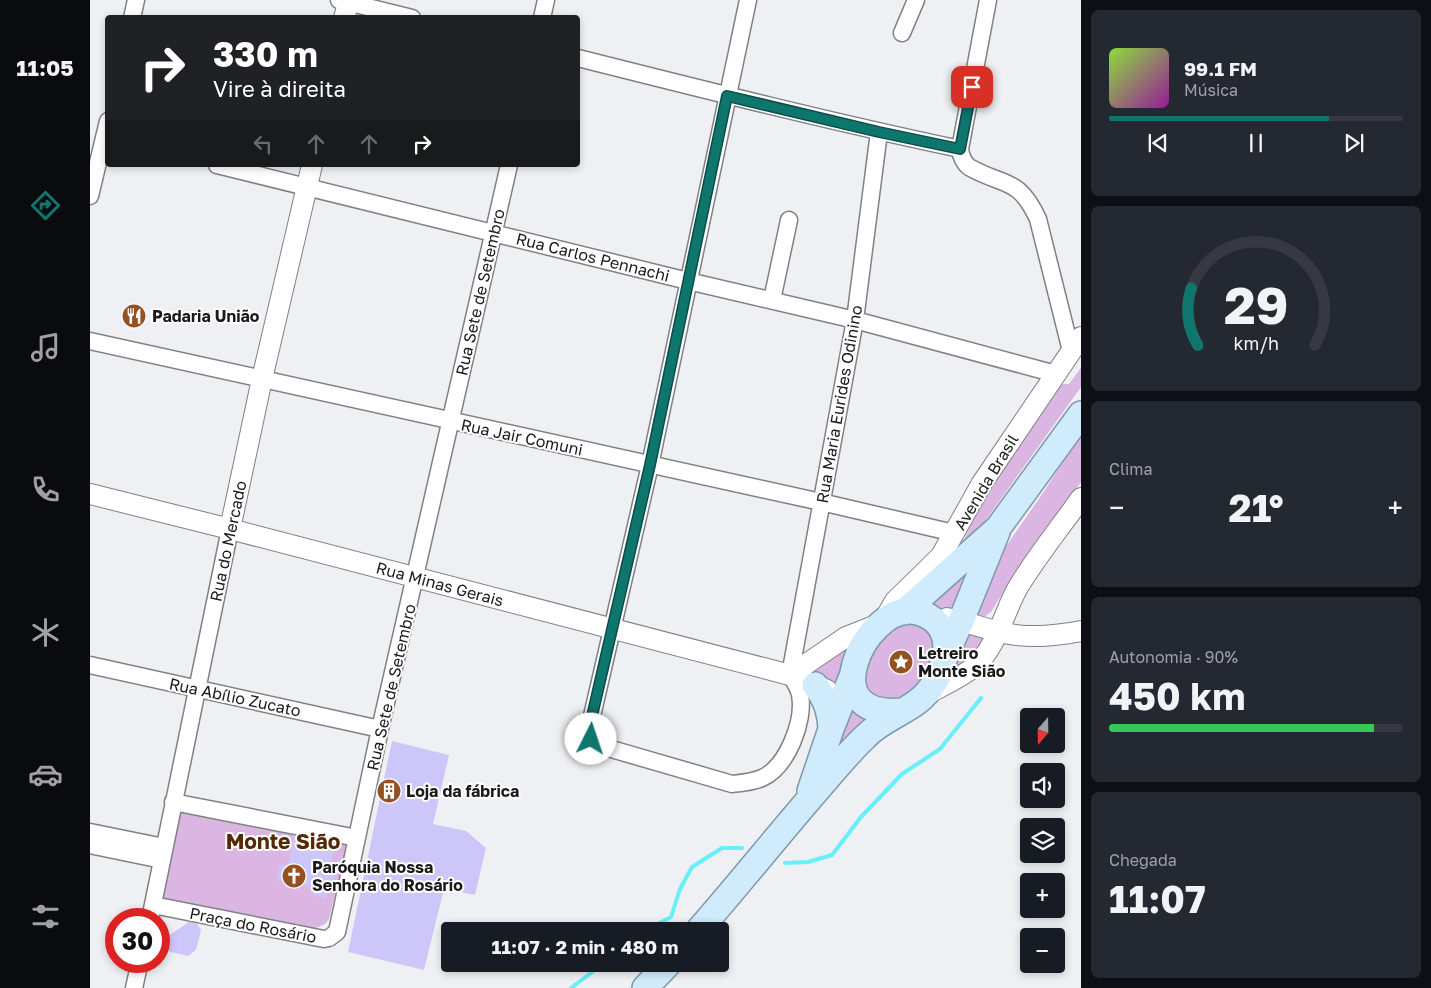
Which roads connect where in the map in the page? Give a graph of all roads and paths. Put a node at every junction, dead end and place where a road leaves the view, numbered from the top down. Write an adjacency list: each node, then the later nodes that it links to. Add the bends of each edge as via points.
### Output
1 (136, 0): 7 (street)
2 (546, 0): 9 (street)
3 (748, 0): 12 (street)
4 (916, 0): 10 (street)
5 (988, 0): 15 (street)
6 (345, 5): 8 (street)
7 (133, 15)
8 (397, 15)
9 (543, 15)
10 (902, 33)
11 (580, 59): 12 (street)
12 (727, 96): 14 (street); 23 (street)
13 (102, 132): 20 (street)
14 (879, 132): 15 (street); 25 (street, Rua Maria Eurides Odinino)
15 (960, 149): 27 (street, via 964,163 1012,185 1031,204)
16 (225, 167): 19 (street, Rua Carlos Pennachi)
17 (312, 167): 19 (street, Rua do Mercado)
18 (509, 167): 22 (street, Rua Sete de Setembro)
19 (307, 188): 22 (street, Rua Carlos Pennachi); 29 (street, Rua do Mercado)
20 (90, 196)
21 (789, 220): 24 (street)
22 (494, 232): 23 (street, Rua Carlos Pennachi); 31 (street, Rua Sete de Setembro)
23 (688, 281): 24 (street, Rua Carlos Pennachi); 32 (street)
24 (772, 300): 25 (street, Rua Carlos Pennachi)
25 (855, 320): 28 (street, Rua Carlos Pennachi); 35 (street, Rua Maria Eurides Odinino)
26 (90, 341): 29 (street, Rua Jair Comuni)
27 (1076, 344): 28 (street, Avenida Brasil)
28 (1056, 374): 38 (street, Avenida Brasil, via 982,483)
29 (262, 379): 31 (street, Rua Jair Comuni); 37 (street, Rua do Mercado)
30 (1081, 414): 36 (main road)
31 (451, 422): 32 (street, Rua Jair Comuni); 39 (street, Rua Sete de Setembro)
32 (650, 465): 35 (street, Rua Jair Comuni); 42 (street)
33 (90, 494): 37 (street, Rua Minas Gerais)
34 (1081, 498): 44 (street, via 1016,591)
35 (821, 502): 38 (street, Rua Jair Comuni); 47 (street, Rua Maria Eurides Odinino)
36 (998, 528): 40 (main road); 41 (main road)
37 (230, 529): 39 (street, Rua Minas Gerais); 49 (street, Rua do Mercado)
38 (954, 533): 40 (street, Avenida Brasil, via 942,556 895,601)
39 (416, 578): 42 (street, Rua Minas Gerais); 53 (street, Rua Sete de Setembro)
40 (899, 618): 41 (street); 45 (main road, via 937,624 945,636); 47 (street, via 846,637); 50 (main road, via 859,655)
41 (961, 621): 44 (street); 45 (main road)
42 (612, 629): 47 (street, Rua Minas Gerais); 47 (street, via 589,729 591,739 600,746 732,784 763,778 776,768 789,750 801,707 800,693)
43 (1081, 631): 44 (street, via 1034,637)
44 (998, 632): 51 (street, via 987,652 974,666)
45 (946, 654): 51 (main road)
46 (90, 665): 49 (street, Rua Abílio Zucato)
47 (790, 674): 48 (street, Rua Minas Gerais)
48 (815, 685): 50 (street, Rua Minas Gerais); 54 (main road, via 826,700)
49 (197, 688): 53 (street, Rua Abílio Zucato); 55 (street, Rua do Mercado)
50 (853, 692): 52 (main road, via 888,712); 54 (main road)
51 (925, 695): 52 (main road)
52 (902, 711): 56 (main road, via 866,735)
53 (380, 729): 58 (street, Rua Sete de Setembro)
54 (831, 729): 56 (main road)
55 (174, 802): 58 (street); 60 (street, Rua do Mercado)
56 (805, 803): 63 (main road)
57 (90, 832): 60 (street)
58 (358, 838): 64 (street, Rua Sete de Setembro, via 339,926 334,936)
59 (90, 845): 60 (street)
60 (163, 854): 61 (street, Rua do Mercado)
61 (152, 908)
62 (170, 915): 64 (street, Praça do Rosário)
63 (706, 922)
64 (324, 939)
65 (660, 972): 68 (main road)
66 (137, 973): 67 (street)
67 (134, 988)
68 (644, 988)

